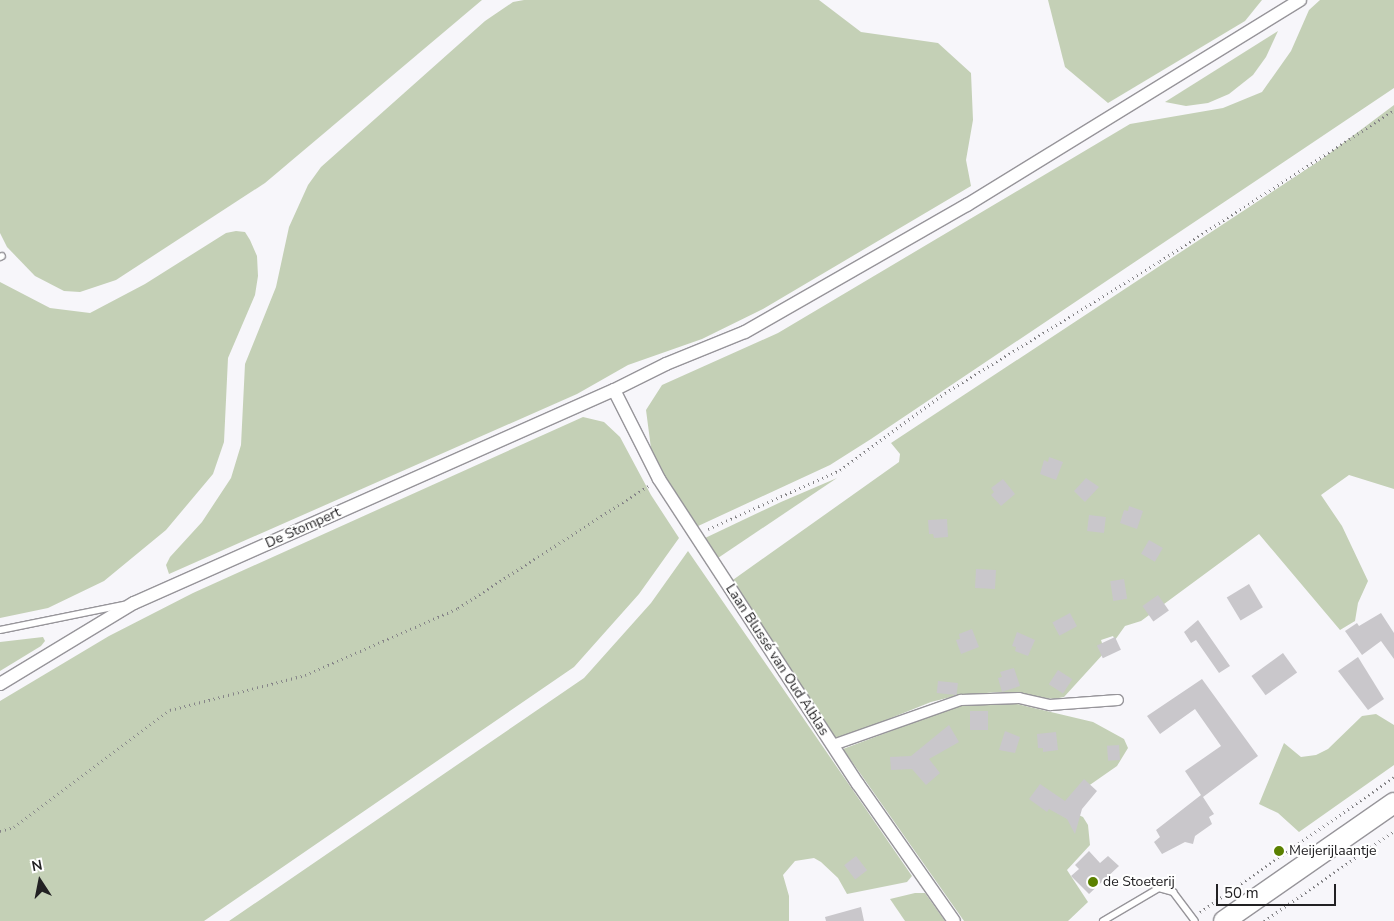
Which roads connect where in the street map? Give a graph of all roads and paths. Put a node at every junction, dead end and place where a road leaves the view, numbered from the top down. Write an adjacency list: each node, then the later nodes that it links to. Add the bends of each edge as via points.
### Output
1 (1300, 0): 3 (street, De Stompert, via 966,204 745,332 666,364)
2 (1394, 110): 5 (path, via 1160,261 944,393 840,470)
3 (614, 390): 4 (street, Laan Blussé van Oud Alblas); 6 (street, De Stompert)
4 (658, 479): 5 (street, Laan Blussé van Oud Alblas); 14 (path, via 458,608 305,675 170,710 14,827)
5 (696, 534): 10 (street, Laan Blussé van Oud Alblas)
6 (134, 603): 7 (lane); 8 (street, De Stompert)
7 (0, 630)
8 (0, 684)
9 (1118, 700): 10 (street, via 1050,705 1019,698 961,700)
10 (833, 745): 16 (street, Laan Blussé van Oud Alblas)
11 (1394, 777): 15 (path)
12 (1394, 803): 18 (main road)
13 (1394, 830): 19 (path)
14 (0, 831)
15 (1193, 919): 17 (lane, via 1174,892 1159,888)
16 (954, 921)
17 (1103, 921)
18 (1224, 921)
19 (1264, 921)

